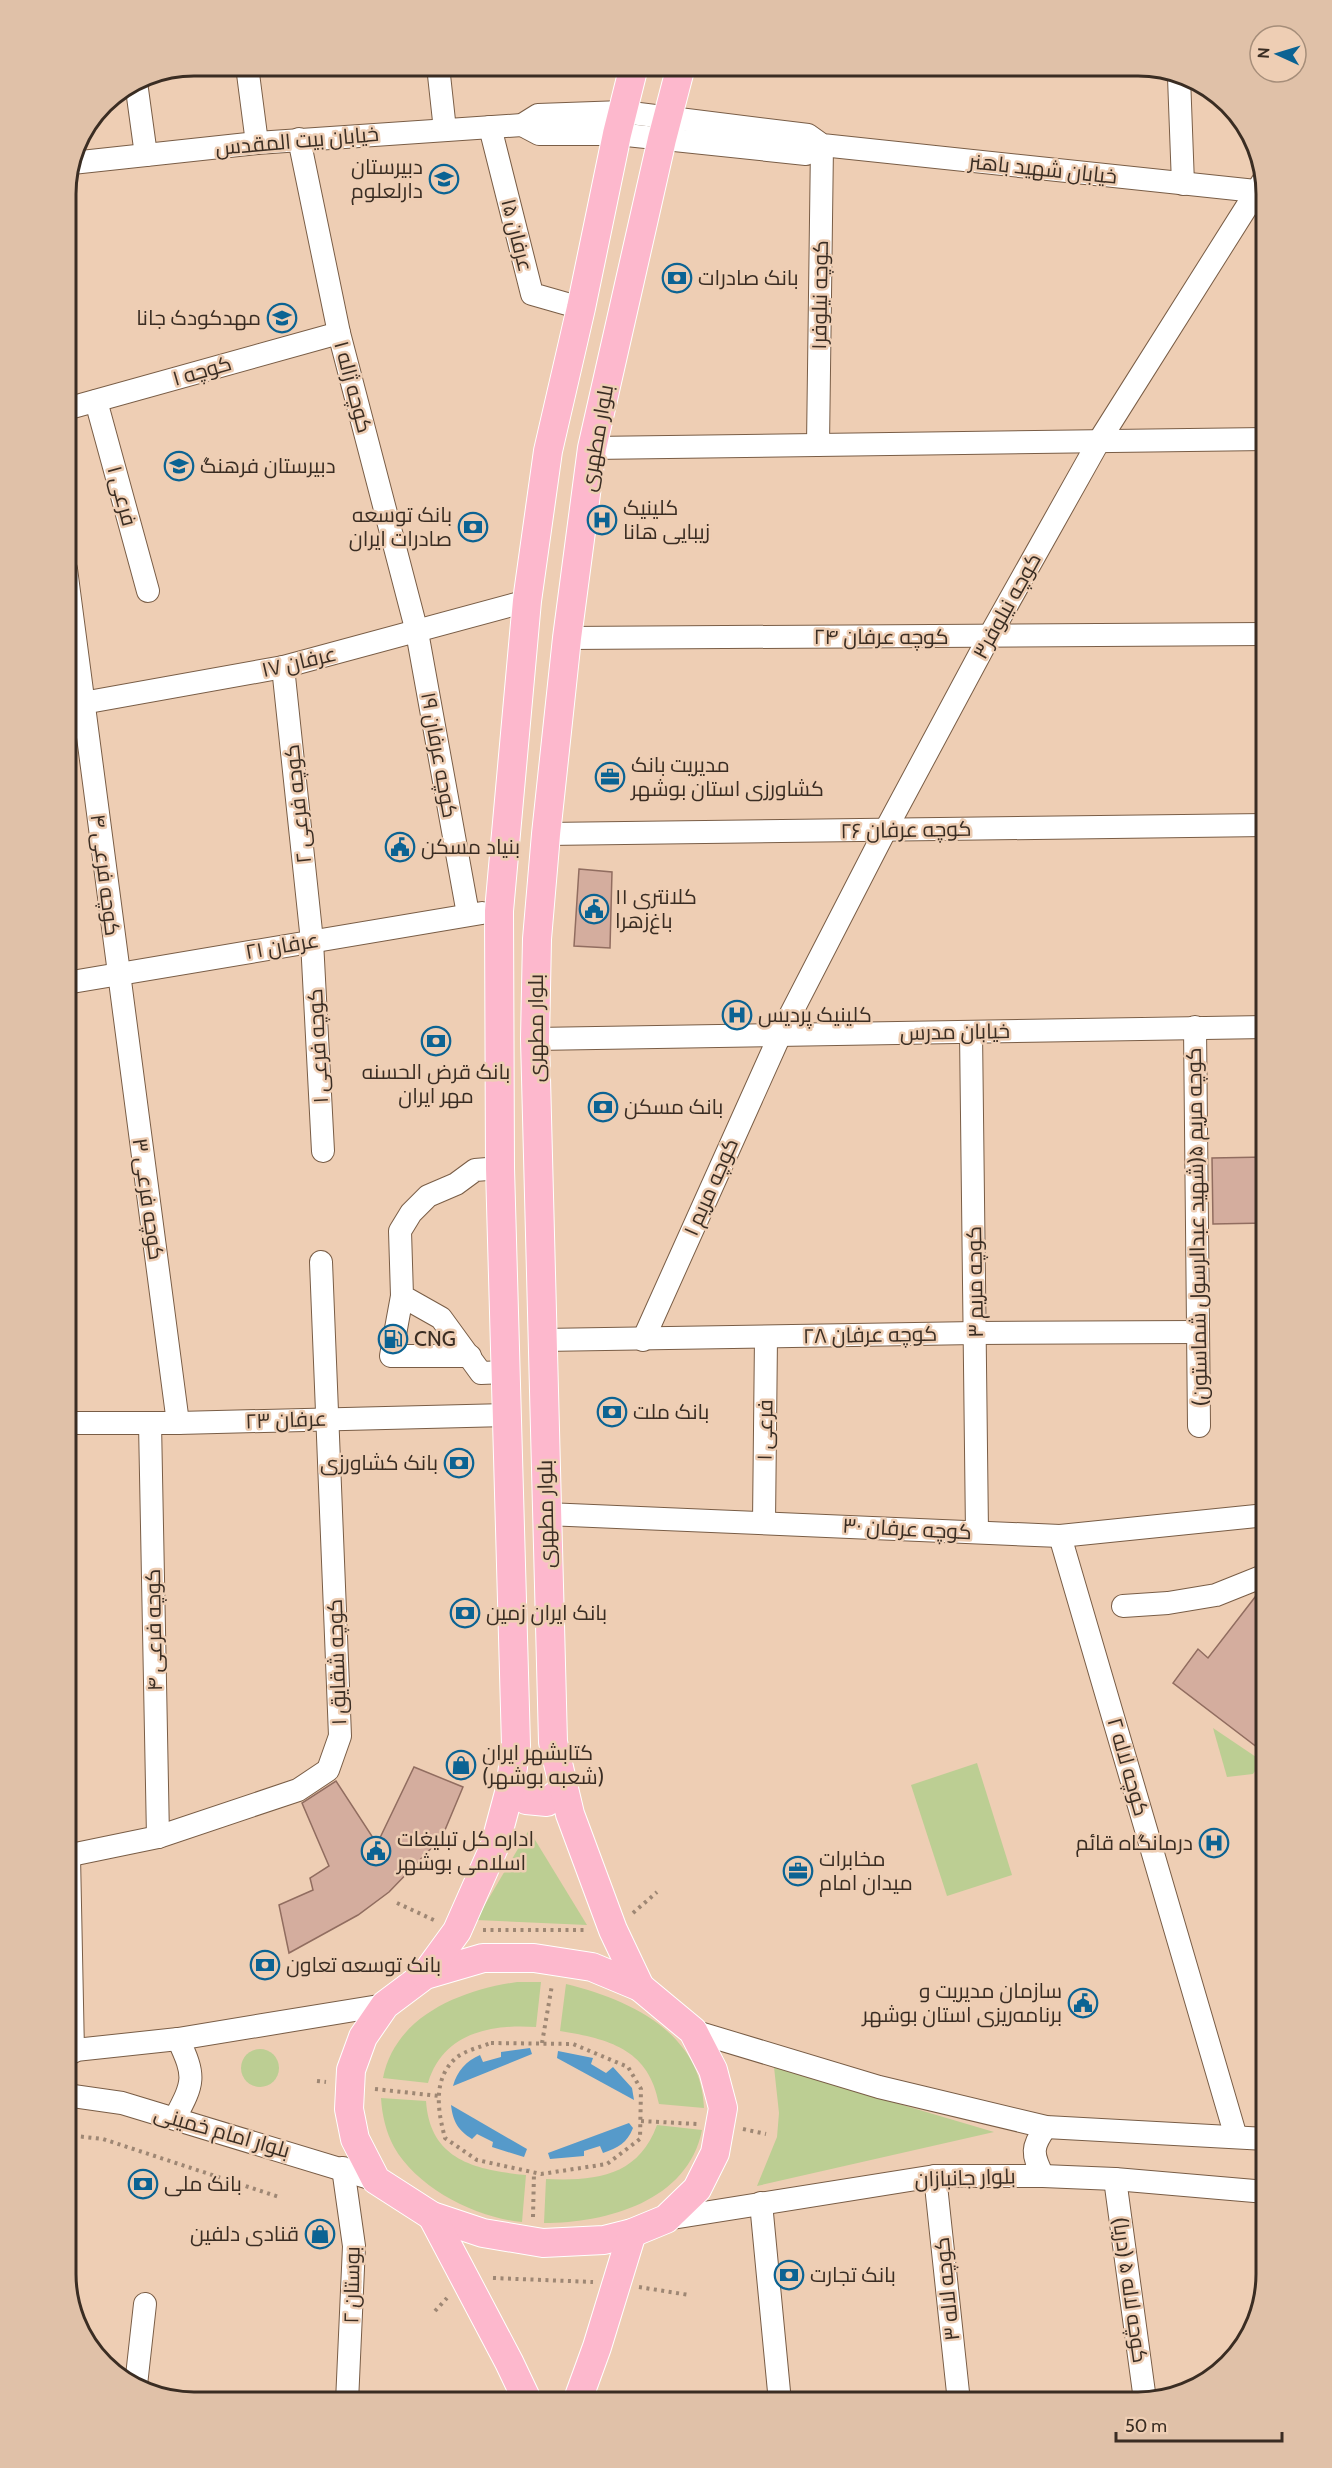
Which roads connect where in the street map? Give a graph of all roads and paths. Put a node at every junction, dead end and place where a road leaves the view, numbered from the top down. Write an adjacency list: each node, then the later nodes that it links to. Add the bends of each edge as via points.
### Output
1 (248, 77): 12 (street)
2 (439, 77): 10 (street)
3 (631, 77): 7 (main road, بلوار مطهری)
4 (678, 77): 9 (main road, بلوار مطهری)
5 (1179, 85): 16 (street)
6 (137, 91): 14 (street)
7 (620, 123): 8 (street, خیابان بیت المقدس, via 538,115 522,125); 9 (street, خیابان بیت المقدس); 19 (main road, بلوار مطهری)
8 (490, 127): 10 (street, خیابان بیت المقدس); 19 (street, عرفان ۱۵, via 532,294)
9 (665, 128): 13 (street, خیابان شهید باهنر, via 806,154); 26 (main road, بلوار مطهری)
10 (445, 130): 11 (street, خیابان بیت المقدس)
11 (299, 139): 12 (street, خیابان بیت المقدس); 20 (street, کوچه ژاله ۱)
12 (256, 142): 14 (street, خیابان بیت المقدس)
13 (822, 145): 16 (street, خیابان شهید باهنر); 25 (street, کوچه نیلوفر۱)
14 (146, 154): 15 (street, خیابان بیت المقدس)
15 (82, 162)
16 (1183, 184): 17 (street, خیابان شهید باهنر)
17 (1255, 188)
18 (1256, 197): 24 (street, کوچه نیلوفر۳)
19 (581, 308): 28 (main road, بلوار مطهری, via 548,451)
20 (339, 333): 21 (street, کوچه ۱); 29 (street, کوچه ژاله ۱)
21 (96, 401): 22 (street, کوچه ۱); 27 (street, فرعی ۱)
22 (77, 406)
23 (1256, 439): 24 (street)
24 (1099, 441): 25 (street); 31 (street, کوچه نیلوفر۳)
25 (818, 445): 26 (street)
26 (592, 448): 32 (main road, بلوار مطهری)
27 (148, 591)
28 (527, 602): 29 (street, عرفان ۱۷); 39 (main road, بلوار مطهری)
29 (417, 632): 33 (street, عرفان ۱۷); 40 (street, کوچه عرفان ۱۹)
30 (1256, 634): 31 (street, کوچه عرفان ۲۴)
31 (989, 637): 32 (street, کوچه عرفان ۲۴); 37 (street, کوچه نیلوفر۳)
32 (567, 638): 38 (main road, بلوار مطهری)
33 (283, 667): 34 (street, عرفان ۱۷); 41 (street, کوچه فرعی ۲)
34 (77, 704)
35 (77, 723): 42 (street, کوچه فرعی ۴)
36 (1256, 825): 37 (street, کوچه عرفان ۲۶)
37 (885, 831): 38 (street, کوچه عرفان ۲۶); 47 (street, کوچه نیلوفر۳)
38 (546, 834): 48 (main road, بلوار مطهری, via 537,939)
39 (499, 911): 40 (street, عرفان ۲۱); 50 (main road, بلوار مطهری)
40 (468, 914): 41 (street, عرفان ۲۱)
41 (312, 941): 42 (street, عرفان ۲۱); 49 (street, کوچه فرعی ۱)
42 (118, 975): 43 (street, عرفان ۲۱); 64 (street, کوچه فرعی ۳)
43 (77, 981)
44 (1195, 1027): 45 (street, خیابان مدرس); 46 (street, خیابان مدرس); 53 (street, کوچه مریم ۵(شهید عبدالرسول شماستون))
45 (1256, 1027)
46 (971, 1032): 47 (street, خیابان مدرس); 54 (street, کوچه مریم ۳)
47 (780, 1035): 48 (street, خیابان مدرس); 57 (street, کوچه مریم ۱)
48 (536, 1039): 56 (main road, بلوار مطهری)
49 (323, 1151)
50 (500, 1168): 52 (street, via 475,1170 456,1184 428,1196 411,1213 400,1231); 59 (main road, بلوار مطهری)
51 (321, 1262): 61 (street)
52 (402, 1296): 58 (street, via 441,1318); 58 (street, via 391,1356)
53 (1198, 1332): 54 (street, کوچه عرفان ۲۸); 65 (street, کوچه مریم ۵(شهید عبدالرسول شماستون))
54 (976, 1333): 55 (street, کوچه عرفان ۲۸); 69 (street, کوچه مریم ۳)
55 (766, 1337): 57 (street, کوچه عرفان ۲۸); 68 (street, فرعی ۱)
56 (542, 1340): 57 (street, کوچه عرفان ۲۸); 66 (main road, بلوار مطهری)
57 (643, 1340)
58 (470, 1356): 59 (street, via 482,1373)
59 (505, 1372): 60 (main road, بلوار مطهری)
60 (507, 1415): 61 (street, عرفان ۲۳); 74 (main road, بلوار مطهری, via 516,1745)
61 (328, 1419): 64 (street, عرفان ۲۳); 75 (street, کوچه شقایق ۱, via 340,1737 328,1770 298,1790)
62 (77, 1423): 63 (street, عرفان ۲۳)
63 (150, 1423): 64 (street, عرفان ۲۳); 75 (street, کوچه فرعی ۴)
64 (178, 1424)
65 (1199, 1426)
66 (546, 1514): 68 (street, کوچه عرفان ۳۰); 73 (main road, بلوار مطهری, via 553,1742)
67 (1256, 1516): 70 (street, کوچه عرفان ۳۰)
68 (764, 1522): 69 (street, کوچه عرفان ۳۰)
69 (977, 1532): 70 (street, کوچه عرفان ۳۰)
70 (1060, 1536): 94 (street, کوچه لاله ۲)
71 (1256, 1579): 72 (street, via 1216,1595)
72 (1123, 1605)
73 (564, 1789): 74 (main road, via 547,1802 526,1800); 79 (main road, بلوار مطهری)
74 (510, 1790): 80 (main road, بلوار مطهری, via 495,1845)
75 (158, 1837): 76 (street, کوچه شقایق ۱)
76 (77, 1854)
77 (657, 1892): 79 (path)
78 (397, 1903): 80 (path)
79 (613, 1930): 80 (path); 82 (main road, بلوار مطهری)
80 (457, 1931): 81 (main road, بلوار مطهری)
81 (425, 1975): 82 (main road, via 483,1958 534,1958 592,1967); 83 (main road)
82 (640, 1987): 84 (main road)
83 (385, 2005): 85 (street); 88 (main road, via 363,2037 351,2070)
84 (693, 2031): 92 (street, via 879,2086); 105 (main road, via 713,2070 723,2108 715,2153 697,2189)
85 (178, 2039): 86 (street); 91 (street, via 190,2065 190,2088)
86 (77, 2050)
87 (317, 2081): 88 (path)
88 (350, 2086): 89 (path); 100 (main road, via 349,2109 355,2139)
89 (439, 2096): 89 (path, via 445,2138 477,2160 541,2174 608,2164 640,2139 641,2089 628,2067 573,2044 491,2043 456,2058 442,2077)
90 (77, 2097): 91 (street, بلوار امام خمینی, via 122,2103)
91 (175, 2118): 96 (street, بلوار امام خمینی)
92 (1046, 2127): 94 (street); 98 (street, via 1036,2140 1034,2158)
93 (77, 2136): 102 (path, via 103,2139)
94 (1236, 2137): 95 (street)
95 (1256, 2138)
96 (343, 2168): 100 (street, بلوار امام خمینی); 113 (street, بوستان ۲, via 354,2246)
97 (934, 2176): 98 (street, بلوار جانبازان); 103 (street, بلوار جانبازان); 118 (street, کوچه لاله ۳)
98 (1043, 2176): 99 (street, بلوار جانبازان)
99 (1115, 2179): 101 (street, بلوار جانبازان); 116 (street, کوچه لاله ۵ (دریا))
100 (376, 2180): 104 (main road)
101 (1256, 2191)
102 (279, 2197)
103 (761, 2203): 105 (street, بلوار جانبازان); 117 (street)
104 (432, 2216): 106 (main road, via 483,2234 543,2243 604,2240); 107 (main road)
105 (666, 2219): 106 (main road)
106 (633, 2233): 108 (main road)
107 (464, 2277): 108 (path); 111 (path); 114 (main road)
108 (617, 2283): 109 (path); 115 (main road)
109 (689, 2295)
110 (145, 2304): 112 (street)
111 (435, 2312)
112 (137, 2376)
113 (347, 2391)
114 (523, 2391)
115 (581, 2391)
116 (1144, 2391)
117 (779, 2392)
118 (958, 2392)

